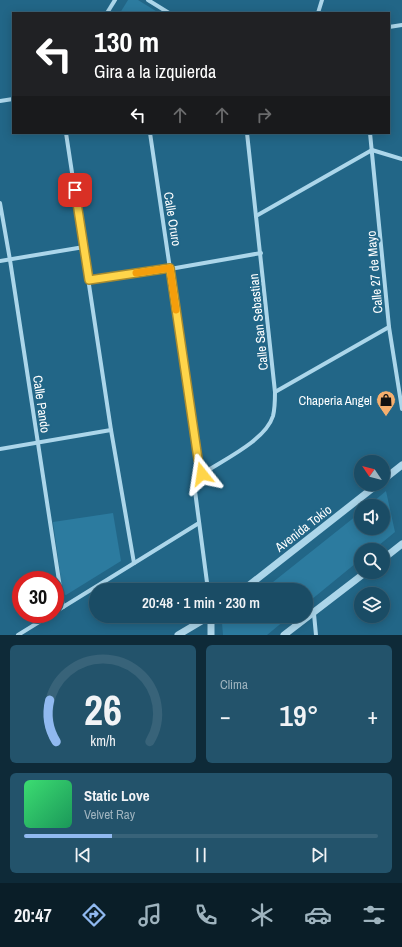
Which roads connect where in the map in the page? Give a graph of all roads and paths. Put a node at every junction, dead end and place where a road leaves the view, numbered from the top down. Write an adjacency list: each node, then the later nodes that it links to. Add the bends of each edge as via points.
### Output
1 (115, 0): 4 (street)
2 (148, 0): 5 (street)
3 (322, 0): 6 (street)
4 (108, 12)
5 (167, 12)
6 (318, 12)
7 (402, 25): 8 (street)
8 (390, 27)
9 (12, 99): 10 (street)
10 (0, 101)
11 (66, 134): 19 (street)
12 (150, 134): 23 (street, Calle Oruro)
13 (247, 134): 18 (street, Calle San Sebastian)
14 (370, 134): 15 (street, Calle 27 de Mayo)
15 (372, 150): 16 (street); 18 (street); 25 (street, Calle 27 de Mayo)
16 (402, 159)
17 (0, 203): 21 (street, Calle Pando)
18 (256, 216): 20 (street, Calle San Sebastian)
19 (84, 247): 21 (street); 24 (street)
20 (260, 253): 23 (street); 26 (street, Calle San Sebastian)
21 (10, 260): 22 (street); 29 (street, Calle Pando)
22 (0, 262)
23 (170, 268): 24 (street); 32 (street, Calle Oruro)
24 (89, 280): 28 (street)
25 (389, 327): 26 (street); 27 (street, Calle 27 de Mayo)
26 (275, 392): 32 (street, Calle San Sebastian, via 272,416 262,434)
27 (402, 409)
28 (111, 430): 29 (street); 38 (street)
29 (37, 442): 30 (street); 39 (street, Calle Pando)
30 (0, 449)
31 (402, 465): 33 (street)
32 (202, 474): 35 (street, via 195,492)
33 (390, 474)
34 (369, 491): 42 (street, Avenida Tokio)
35 (199, 523): 38 (street); 41 (street)
36 (402, 546): 37 (street)
37 (390, 554)
38 (134, 563): 43 (street)
39 (57, 571)
40 (357, 579): 44 (street)
41 (207, 583)
42 (252, 583)
43 (64, 606)
44 (314, 614): 51 (street); 52 (street)
45 (37, 623): 48 (street)
46 (198, 623): 49 (street)
47 (210, 623): 50 (street)
48 (18, 635)
49 (178, 635)
50 (211, 635)
51 (284, 635)
52 (316, 635)

